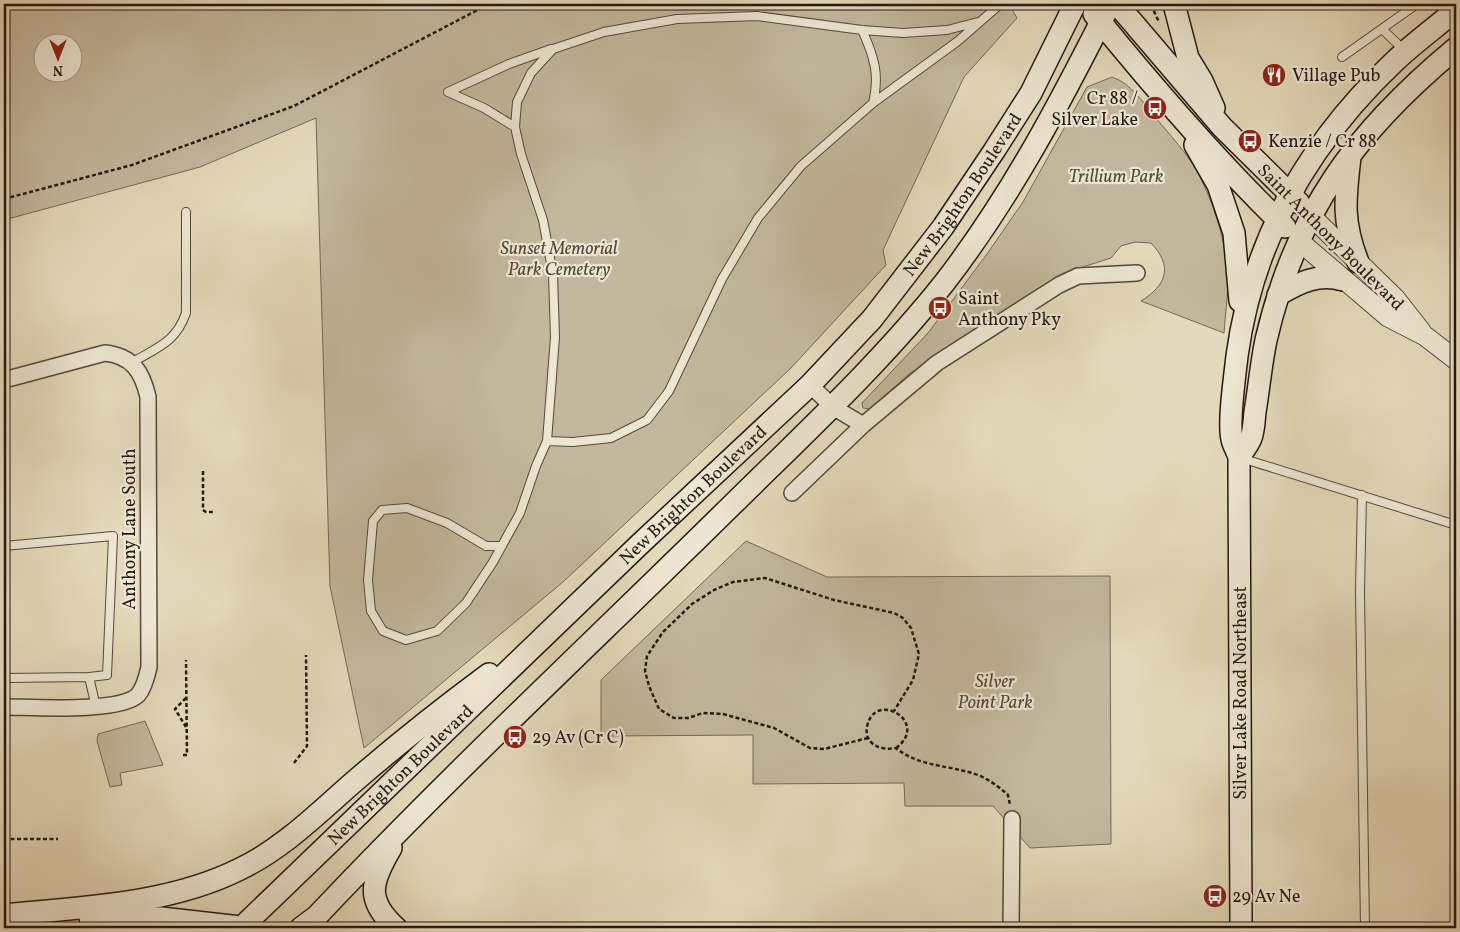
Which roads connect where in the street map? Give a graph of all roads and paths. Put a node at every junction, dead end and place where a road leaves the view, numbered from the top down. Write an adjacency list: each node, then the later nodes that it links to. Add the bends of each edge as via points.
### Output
1 (489, 4): 22 (path, via 294,106 132,165)
2 (997, 4): 10 (lane)
3 (1075, 4): 35 (main road, New Brighton Boulevard, via 1031,93 970,189 872,319)
4 (1086, 4): 9 (main road, Saint Anthony Boulevard)
5 (1117, 4): 20 (main road, Saint Anthony Boulevard)
6 (1174, 4): 20 (main road, via 1188,58)
7 (1417, 4): 12 (lane)
8 (1456, 10): 15 (main road, Silver Lake Road Northeast)
9 (1106, 13): 18 (main road, Saint Anthony Boulevard); 36 (main road, New Brighton Boulevard, via 1057,110 974,241 902,335)
10 (980, 22): 11 (lane, via 947,30 903,33); 17 (lane)
11 (862, 30): 14 (lane, via 757,16 677,19 604,32); 17 (lane, via 872,52 878,84)
12 (1383, 30): 15 (lane); 16 (lane)
13 (1456, 48): 21 (main road, via 1414,82)
14 (553, 49): 19 (lane, via 531,73 517,102); 19 (lane, via 509,64 448,92)
15 (1406, 52): 23 (main road, Silver Lake Road Northeast, via 1360,95 1326,135)
16 (1342, 56)
17 (873, 103): 38 (lane, via 801,166 758,218 722,279 669,391 647,420 611,438)
18 (1178, 115): 23 (main road, Saint Anthony Boulevard); 30 (main road, via 1218,185 1234,233)
19 (515, 127): 38 (lane, via 543,220 553,274 555,337)
20 (1222, 127): 23 (main road, Saint Anthony Boulevard)
21 (1350, 153): 25 (main road); 26 (main road, via 1345,209 1351,244)
22 (4, 199)
23 (1283, 206): 25 (main road, Saint Anthony Boulevard); 25 (main road, Saint Anthony Boulevard); 30 (main road, Silver Lake Road Northeast, via 1253,277)
24 (186, 212): 33 (lane, via 186,313 182,325 174,338)
25 (1305, 228): 26 (street, Saint Anthony Boulevard); 28 (street, Saint Anthony Boulevard); 29 (main road)
26 (1358, 262): 31 (street, Saint Anthony Boulevard, via 1395,298)
27 (1138, 273): 37 (street, via 1078,276 1059,285 937,363)
28 (1344, 280): 29 (main road, via 1318,277); 31 (street, Saint Anthony Boulevard, via 1388,317)
29 (1278, 294): 39 (main road, via 1266,342 1251,438)
30 (1241, 326): 39 (main road, Silver Lake Road Northeast, via 1234,382 1232,439)
31 (1425, 336): 32 (street, Saint Anthony Boulevard)
32 (1456, 360)
33 (133, 362): 34 (street, via 118,354 105,353); 54 (street, Anthony Lane South, via 144,380 148,397 149,667 138,695 113,706)
34 (4, 380)
35 (810, 385): 36 (street); 47 (main road, New Brighton Boulevard)
36 (833, 408): 37 (street); 62 (main road, New Brighton Boulevard)
37 (863, 425): 41 (street)
38 (547, 441): 46 (lane, via 520,513)
39 (1239, 457): 42 (lane); 70 (main road, Silver Lake Road Northeast)
40 (203, 470): 43 (path, via 203,510)
41 (792, 493)
42 (1362, 495): 44 (lane); 71 (lane, via 1360,591)
43 (215, 512)
44 (1456, 525)
45 (4, 546): 50 (lane, via 113,536 107,675)
46 (502, 546): 46 (lane, via 466,603 436,631 406,640 383,631 370,611 368,580 373,521 382,510 407,508 447,523 486,546)
47 (552, 629): 65 (main road, via 451,702 283,843 240,869 180,891 107,905); 66 (main road, New Brighton Boulevard)
48 (306, 655): 60 (path, via 307,746)
49 (186, 660): 52 (path)
50 (89, 677): 51 (lane); 54 (lane)
51 (4, 678)
52 (186, 698): 56 (path); 56 (path, via 174,709)
53 (4, 707): 54 (street, Anthony Lane South)
54 (96, 707)
55 (894, 710): 57 (path, via 883,710 870,718 866,729); 57 (path, via 913,680 919,654 903,618 765,578 733,582 692,604 662,632 647,656 645,671 659,709 674,718 703,713 731,716 774,728 810,748 824,749); 58 (path, via 906,723 907,734)
56 (187, 728): 59 (path, via 187,755)
57 (868, 738): 58 (path, via 880,748)
58 (896, 748): 61 (path, via 926,764 974,774 997,785 1008,795)
59 (183, 755)
60 (294, 764)
61 (1012, 819): 69 (street)
62 (404, 826): 67 (main road, New Brighton Boulevard, via 317,916); 68 (main road, via 379,867 373,886 376,905)
63 (4, 839): 64 (path)
64 (58, 839)
65 (4, 916): 66 (main road, via 161,918)
66 (245, 928)
67 (301, 928)
68 (396, 928)
69 (1012, 928)
70 (1241, 928)
71 (1366, 928)

